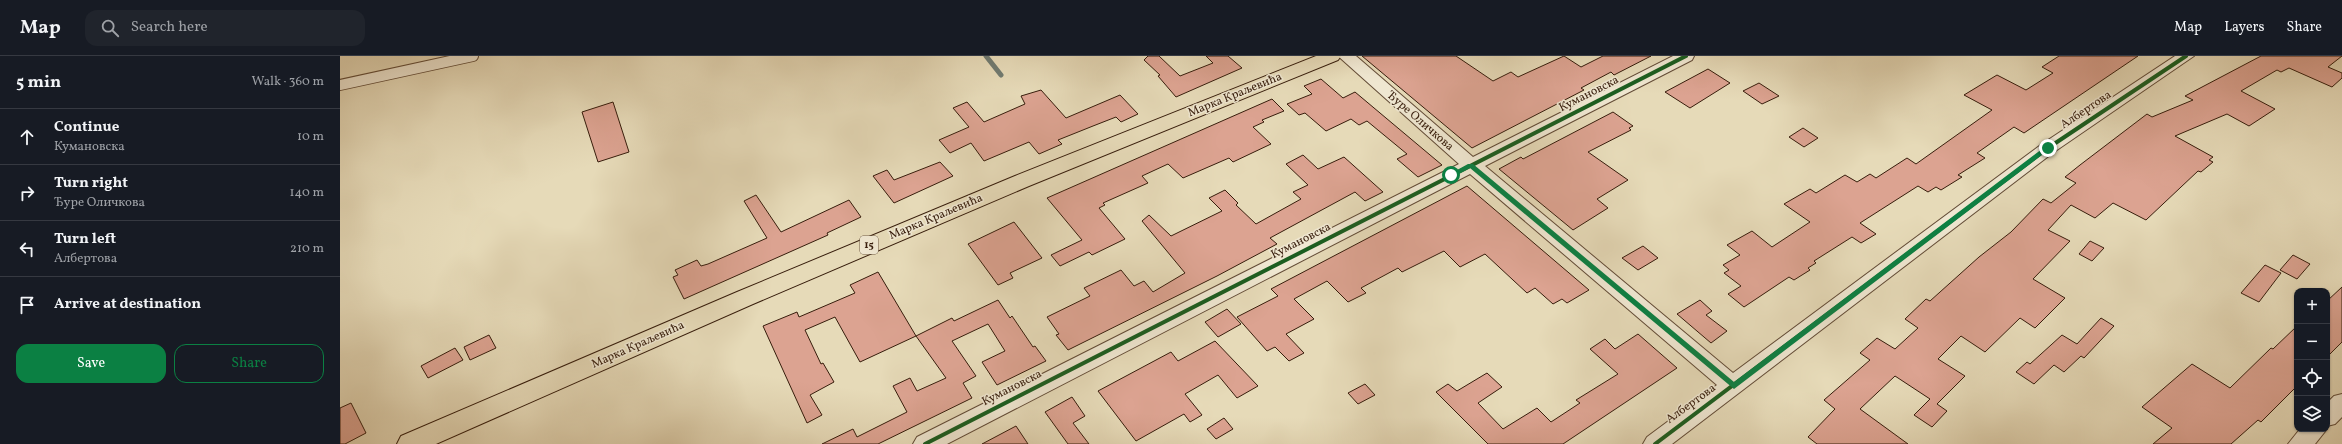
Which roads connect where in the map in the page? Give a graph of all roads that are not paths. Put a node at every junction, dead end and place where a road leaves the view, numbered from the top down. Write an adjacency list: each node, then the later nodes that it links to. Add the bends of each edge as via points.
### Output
1 (474, 56): 6 (lane)
2 (1332, 56): 12 (main road, Марка Краљевића / 15, via 1022,181)
3 (1346, 56): 7 (street, Ђуре Оличкова)
4 (1686, 56): 7 (street, Кумановска)
5 (2186, 56): 8 (street, Албертова, via 2048,148)
6 (340, 85)
7 (1470, 165): 8 (street, Ђуре Оличкова); 13 (street, Кумановска)
8 (1734, 386): 14 (street, Албертова)
9 (2342, 403): 10 (street)
10 (2330, 414)
11 (2312, 432): 15 (street)
12 (410, 444)
13 (925, 444)
14 (1655, 444)
15 (2300, 444)

